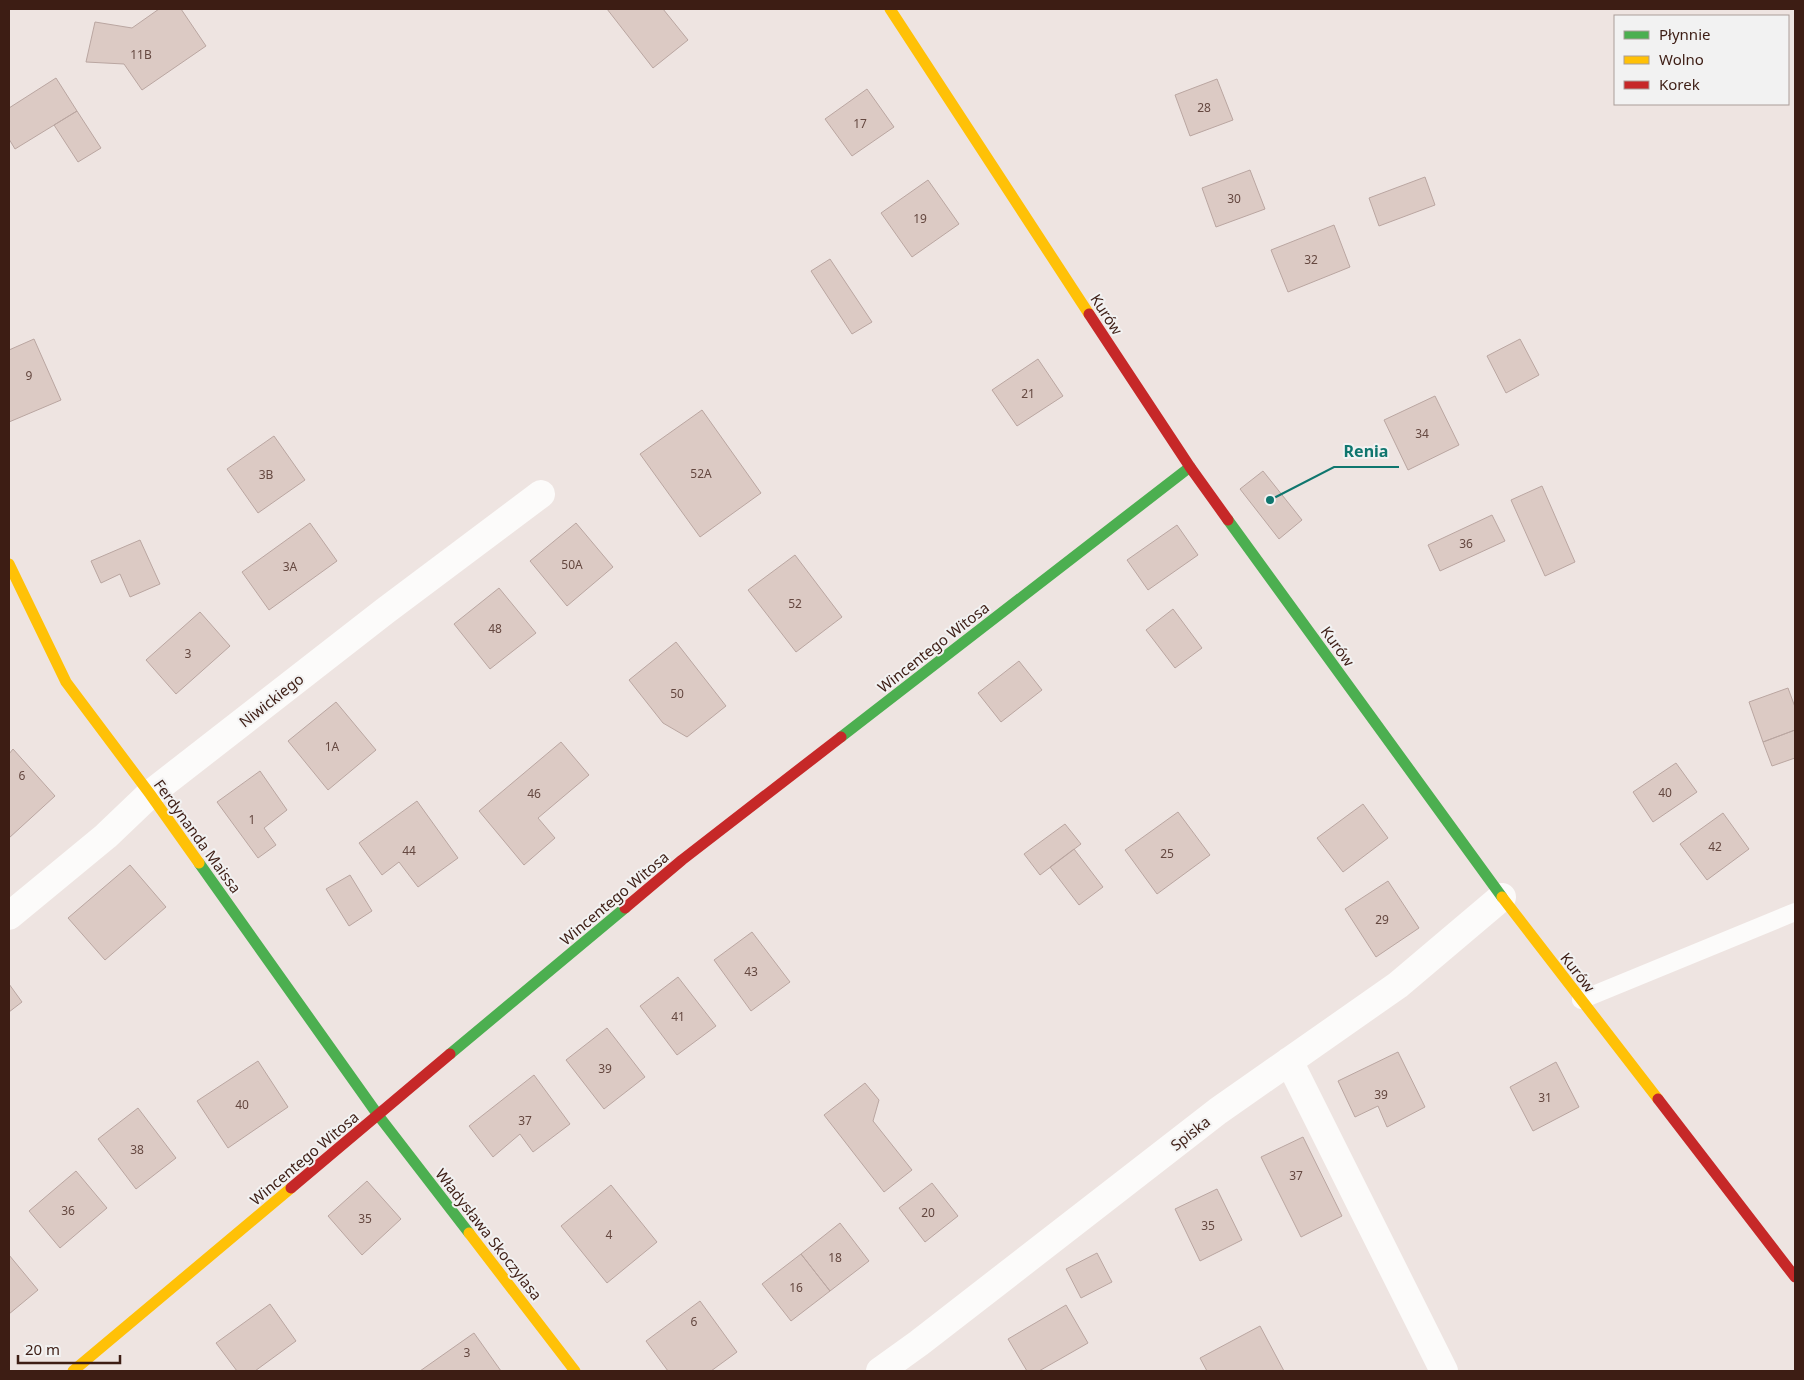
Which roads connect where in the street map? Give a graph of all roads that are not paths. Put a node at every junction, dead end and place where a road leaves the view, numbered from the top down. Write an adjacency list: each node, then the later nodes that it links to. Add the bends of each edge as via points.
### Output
1 (890, 9): 2 (street, Kurów)
2 (1190, 467): 6 (street, Kurów); 11 (street, Wincentego Witosa, via 682,860)
3 (541, 494): 5 (street, Niwickiego)
4 (9, 564): 5 (street, Ferdynanda Maissa, via 66,682)
5 (150, 794): 8 (street, Niwickiego, via 106,836); 11 (street, Ferdynanda Maissa)
6 (1502, 897): 9 (street, Kurów); 10 (street, Spiska, via 1398,984)
7 (1795, 912): 9 (lane)
8 (9, 916)
9 (1581, 1000): 12 (street, Kurów)
10 (1289, 1061): 15 (street, Spiska, via 1218,1111); 16 (street)
11 (378, 1115): 13 (street, Wincentego Witosa); 14 (street, Władysława Skoczylasa)
12 (1795, 1277)
13 (73, 1371)
14 (575, 1371)
15 (880, 1371)
16 (1444, 1371)

